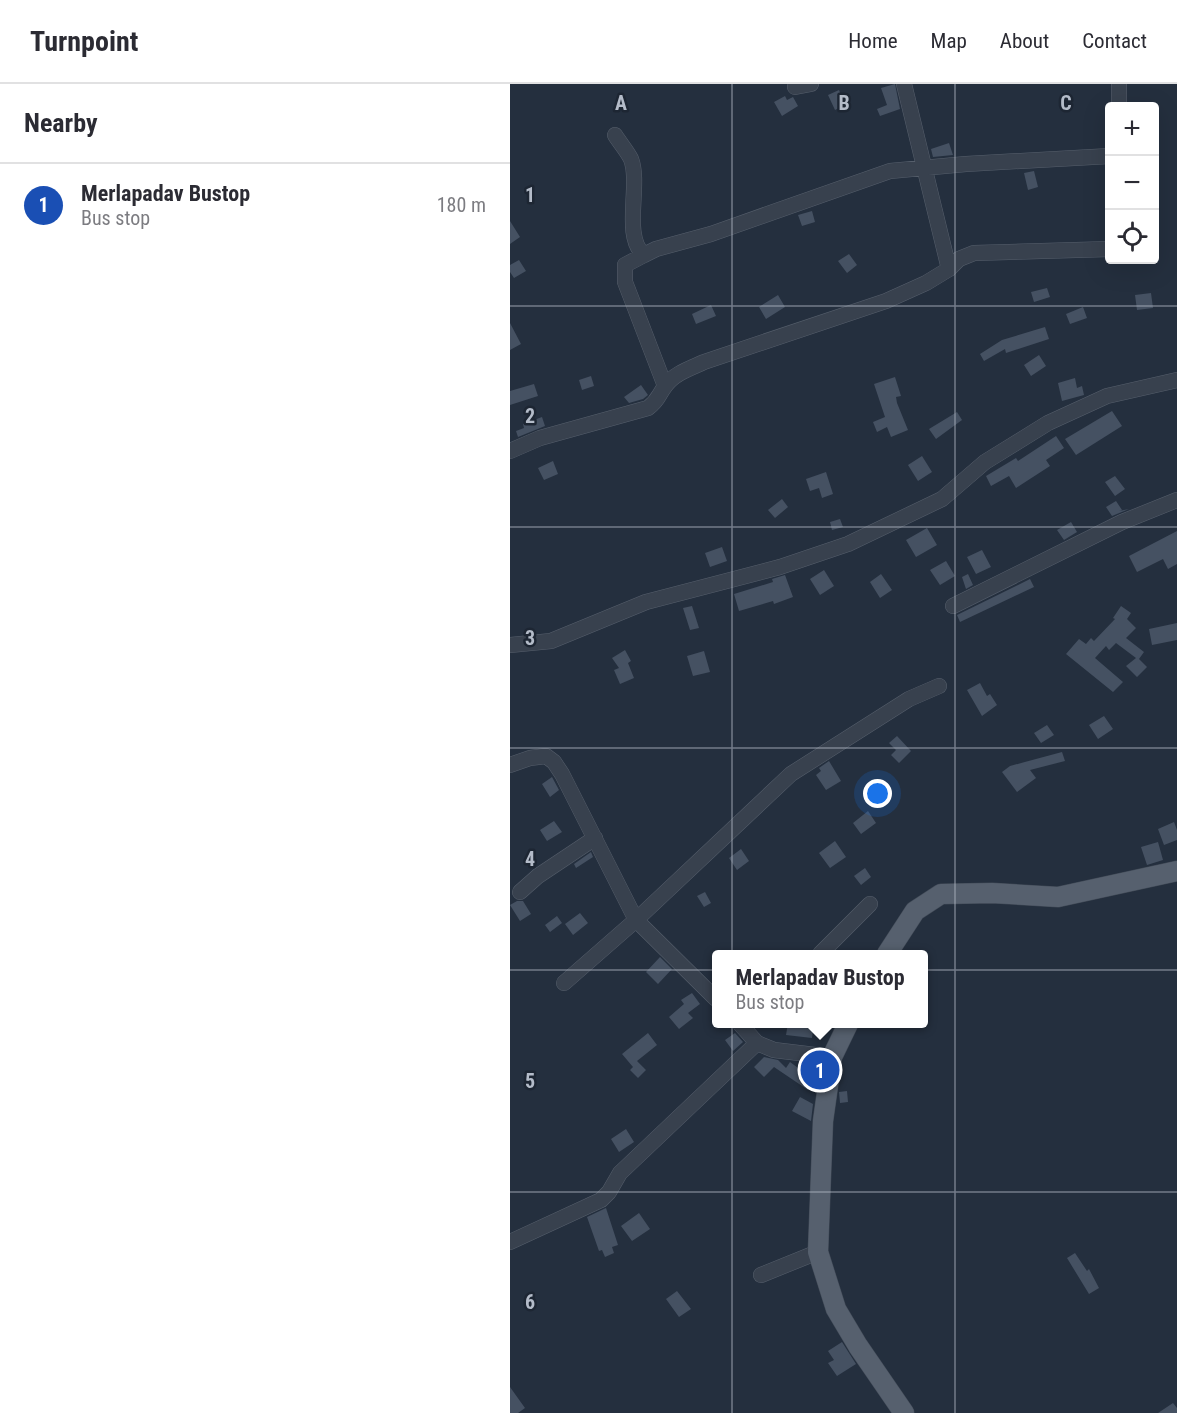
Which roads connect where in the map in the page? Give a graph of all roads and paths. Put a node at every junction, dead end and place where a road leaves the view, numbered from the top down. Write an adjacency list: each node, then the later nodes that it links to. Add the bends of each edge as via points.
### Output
1 (811, 84): 4 (street)
2 (904, 84): 8 (street)
3 (1119, 84): 5 (street)
4 (795, 87)
5 (1119, 102)
6 (615, 135): 10 (street, via 631,160 634,225 638,249)
7 (1105, 156): 8 (street)
8 (925, 169): 10 (street, via 890,171); 11 (street)
9 (1105, 249): 11 (street, via 974,253)
10 (644, 255): 13 (street, via 625,265 625,282)
11 (949, 269): 13 (street, via 886,301 704,362 678,374)
12 (1177, 380): 17 (street, via 1107,396 1048,423 985,462 942,499 848,544 780,567 646,602 552,641)
13 (665, 386): 14 (street, via 648,408 540,438)
14 (510, 451)
15 (1177, 500): 16 (street, via 1122,522)
16 (953, 606)
17 (510, 645)
18 (939, 686): 24 (street, via 909,699 791,774)
19 (510, 765): 20 (street, via 546,756 554,762)
20 (595, 837): 22 (street); 24 (street)
21 (1177, 871): 26 (main road, via 1058,897 941,894 915,911)
22 (520, 892)
23 (870, 904): 25 (street)
24 (636, 920): 27 (street); 28 (street)
25 (823, 950)
26 (890, 950)
27 (564, 983)
28 (712, 994)
29 (745, 1028): 31 (street)
30 (846, 1028): 32 (main road)
31 (757, 1043): 32 (street, via 774,1050); 33 (street, via 620,1173 601,1200)
32 (832, 1057): 34 (main road, via 824,1121)
33 (510, 1242)
34 (818, 1252): 35 (street); 36 (main road, via 836,1308)
35 (761, 1275)
36 (904, 1413)

